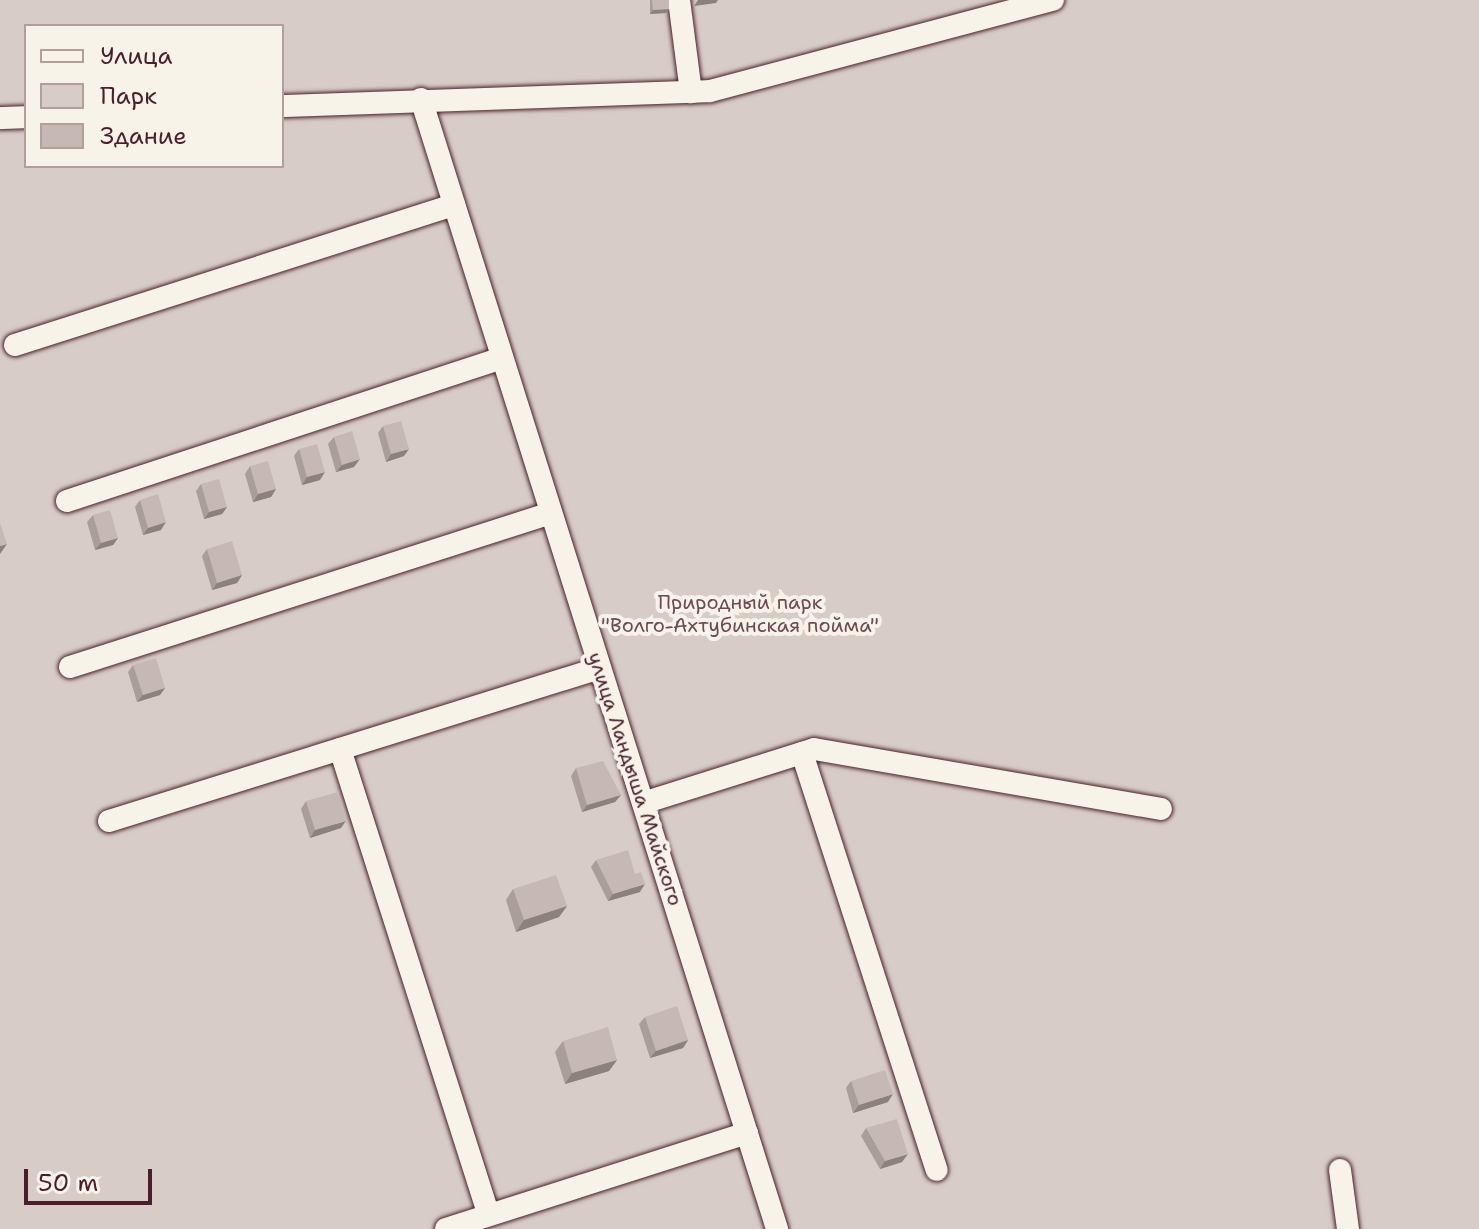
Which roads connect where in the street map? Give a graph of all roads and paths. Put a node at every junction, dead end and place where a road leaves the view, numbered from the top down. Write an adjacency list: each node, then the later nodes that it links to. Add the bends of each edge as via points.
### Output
1 (679, 0): 3 (street)
2 (1053, 0): 3 (street, via 784,76)
3 (691, 92): 4 (street)
4 (421, 99): 5 (street); 8 (street, улица Ландыша Майского)
5 (284, 106)
6 (24, 117): 7 (street)
7 (0, 118)
8 (454, 205): 9 (street); 10 (street, улица Ландыша Майского)
9 (15, 345)
10 (502, 358): 11 (street); 12 (street, улица Ландыша Майского)
11 (67, 501)
12 (551, 513): 13 (street); 14 (street, улица Ландыша Майского)
13 (70, 667)
14 (600, 668): 15 (street); 17 (street, улица Ландыша Майского)
15 (340, 749): 19 (street); 23 (street)
16 (802, 753): 17 (street); 18 (street); 21 (street)
17 (643, 803): 20 (street, улица Ландыша Майского)
18 (1161, 809)
19 (109, 821)
20 (747, 1133): 23 (street); 25 (street, улица Ландыша Майского)
21 (937, 1170)
22 (1340, 1170): 26 (street)
23 (489, 1215): 24 (street)
24 (446, 1229)
25 (777, 1229)
26 (1348, 1229)

